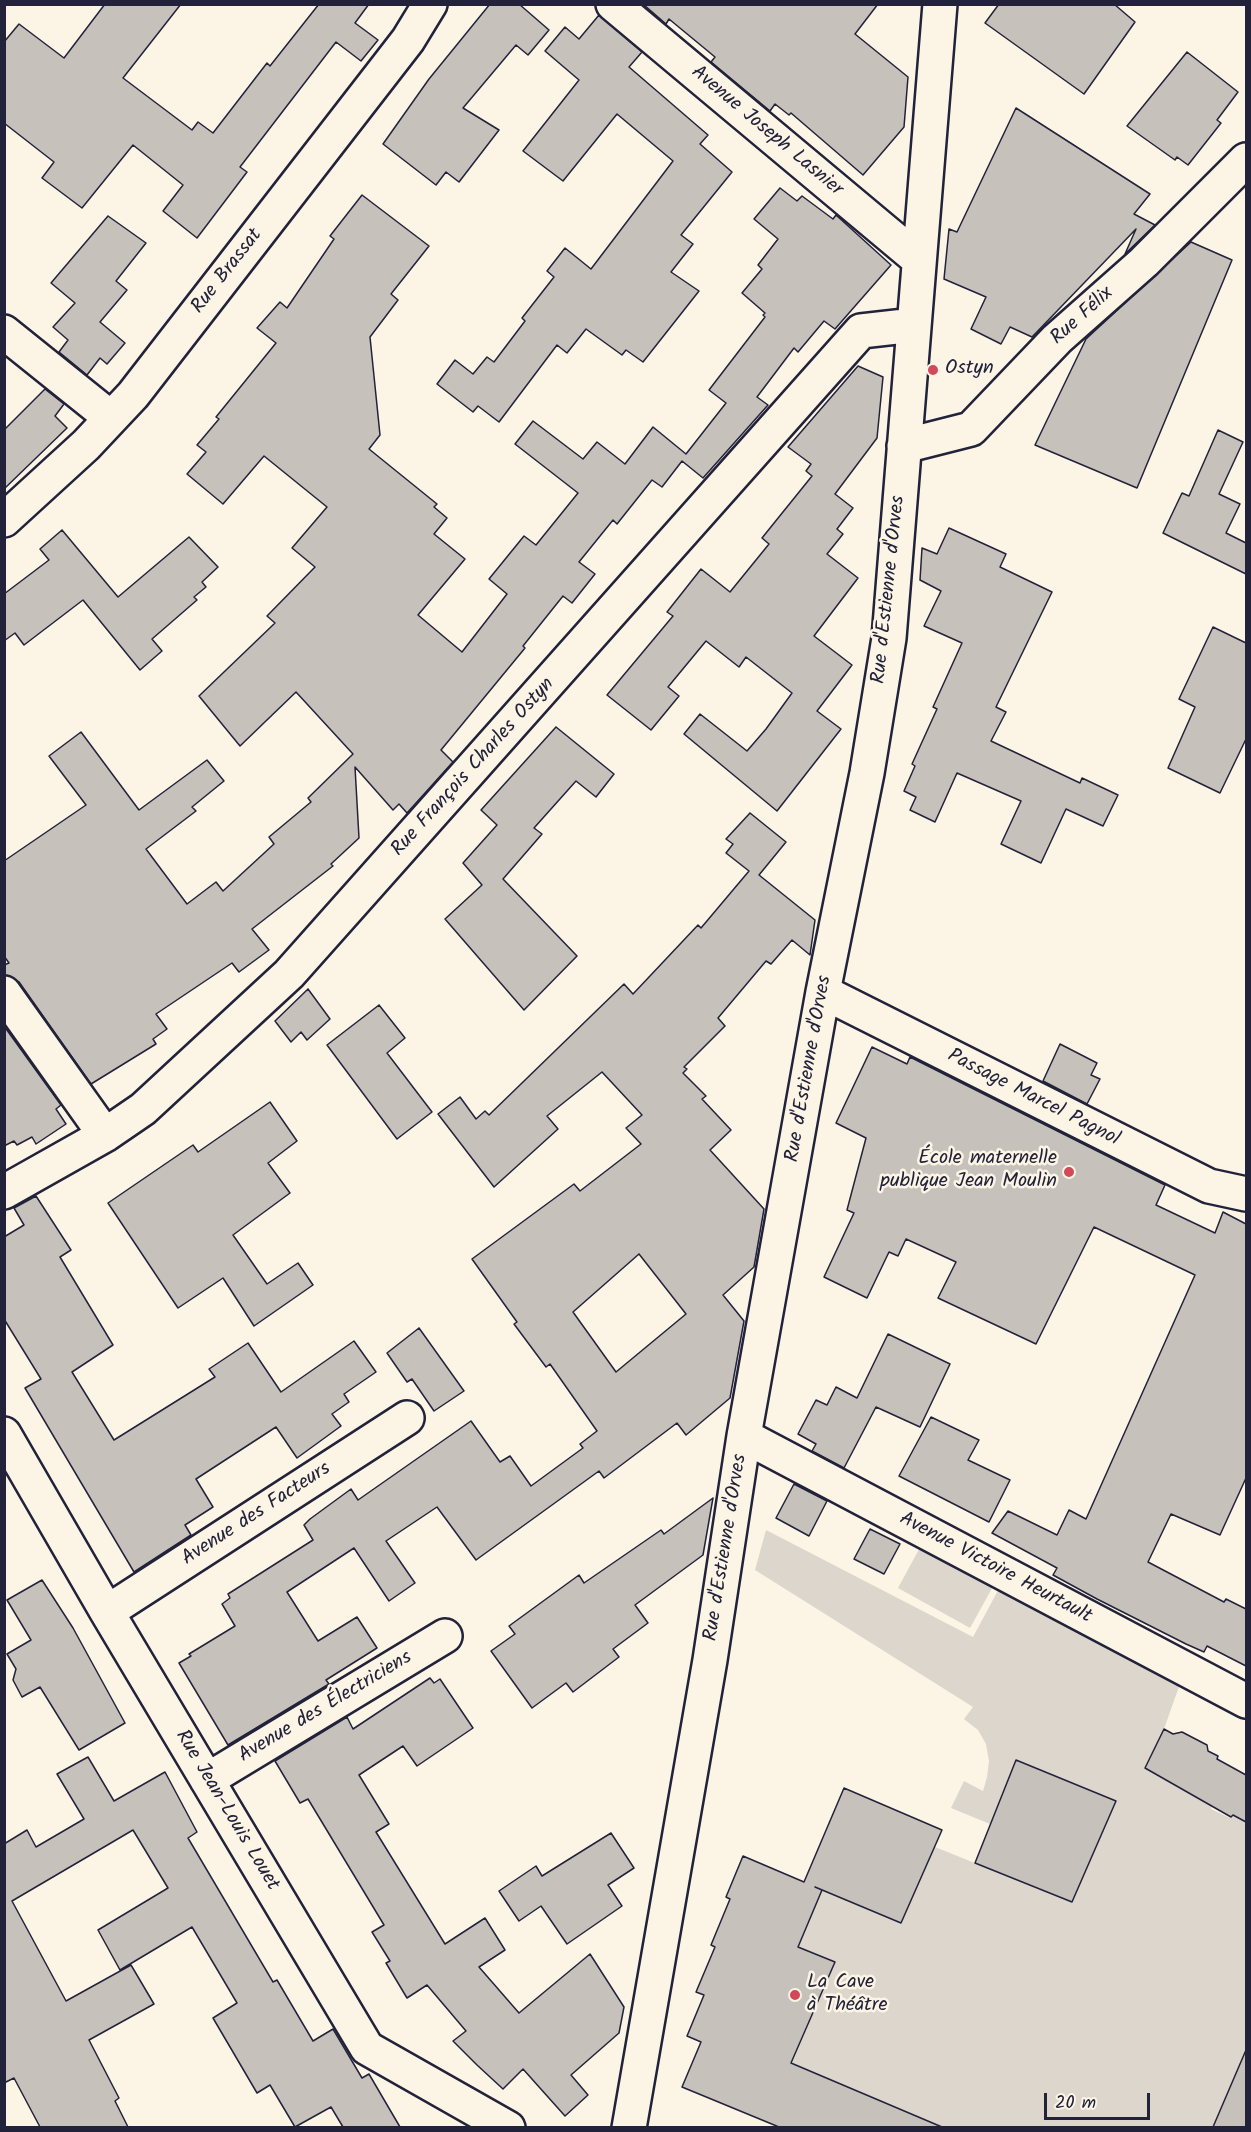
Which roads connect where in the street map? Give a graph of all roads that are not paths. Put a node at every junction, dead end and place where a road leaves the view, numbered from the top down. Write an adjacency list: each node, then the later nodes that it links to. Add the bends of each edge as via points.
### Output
1 (613, 4): 5 (street, Avenue Joseph Lasnier)
2 (940, 4): 5 (street, Rue d'Estienne d'Orves)
3 (423, 7): 8 (street, Rue Brassat, via 401,49 133,395)
4 (1246, 160): 9 (street, Rue Félix, via 1144,262 1057,339 971,429)
5 (918, 259): 6 (street, Rue d'Estienne d'Orves)
6 (914, 325): 9 (street, Rue d'Estienne d'Orves); 13 (street, Rue François Charles Ostyn, via 861,331 289,974 143,1109)
7 (4, 332): 8 (street)
8 (111, 418): 10 (street, Rue Brassat)
9 (904, 446): 11 (street, Rue d'Estienne d'Orves, via 889,638 867,773)
10 (4, 520)
11 (823, 992): 15 (street, Passage Marcel Pagnol, via 1209,1186); 18 (street, Rue d'Estienne d'Orves)
12 (4, 993): 13 (street)
13 (105, 1136): 14 (street, Rue François Charles Ostyn)
14 (4, 1192)
15 (1246, 1194)
16 (407, 1418): 19 (street, Avenue des Facteurs)
17 (4, 1434): 19 (street, Rue Jean-Louis Louet)
18 (744, 1436): 21 (street, Avenue Victoire Heurtault); 24 (street, Rue d'Estienne d'Orves, via 709,1669)
19 (107, 1612): 22 (street, Rue Jean-Louis Louet)
20 (445, 1636): 22 (street, Avenue des Électriciens)
21 (1246, 1701)
22 (207, 1780): 23 (street, Rue Jean-Louis Louet, via 367,2048)
23 (508, 2127)
24 (629, 2127)

